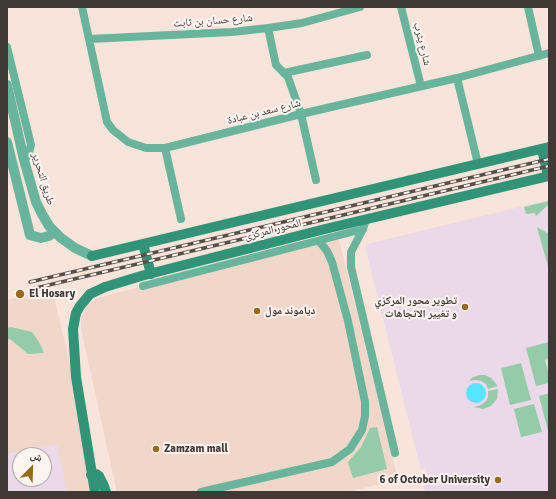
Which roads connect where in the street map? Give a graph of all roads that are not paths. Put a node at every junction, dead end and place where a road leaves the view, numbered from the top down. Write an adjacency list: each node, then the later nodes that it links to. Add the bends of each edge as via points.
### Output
1 (82, 7): 6 (street, شارع سعد بن عبادة)
2 (360, 7): 5 (street, شارع حسان بن ثابت, via 302,23)
3 (401, 7): 14 (street, شارع يثرب)
4 (528, 7): 10 (street)
5 (268, 28): 6 (street, شارع حسان بن ثابت); 11 (street, via 276,65)
6 (89, 39): 17 (street, شارع سعد بن عبادة, via 107,122 128,142 146,148)
7 (7, 47): 19 (street, via 31,145)
8 (549, 53): 10 (street, شارع سعد بن عبادة)
9 (367, 55): 11 (street)
10 (539, 56): 12 (street, شارع سعد بن عبادة)
11 (284, 73): 15 (street, via 290,82)
12 (457, 78): 14 (street, شارع سعد بن عبادة); 20 (street)
13 (7, 85): 19 (street, طريق التحرير)
14 (421, 86): 15 (street, شارع سعد بن عبادة)
15 (301, 114): 17 (street, شارع سعد بن عبادة); 24 (street)
16 (7, 142): 22 (street)
17 (165, 148): 26 (street)
18 (545, 148): 20 (main road, المحور المركزى); 23 (main road)
19 (24, 160): 28 (street, طريق التحرير, via 38,208)
20 (478, 164): 30 (main road, المحور المركزى)
21 (7, 170): 22 (street)
22 (16, 176): 28 (street, via 30,236 41,238 49,236)
23 (549, 176): 25 (main road, المحور المركزى)
24 (316, 180)
25 (366, 218): 27 (street); 32 (main road, المحور المركزى)
26 (181, 219)
27 (363, 229): 29 (street); 34 (street, via 351,252 351,267)
28 (54, 231): 31 (street, طريق التحرير, via 75,248)
29 (320, 241): 33 (street); 38 (street, via 332,262 348,321 365,402 362,430 350,449 332,462)
30 (143, 244): 31 (main road, المحور المركزى); 32 (main road)
31 (92, 256)
32 (151, 274): 35 (main road, المحور المركزى, via 97,290 80,306 75,317 73,329 76,377)
33 (143, 286)
34 (395, 453)
35 (91, 475): 36 (main road); 37 (main road, via 98,476)
36 (95, 492)
37 (106, 492)
38 (201, 492)

